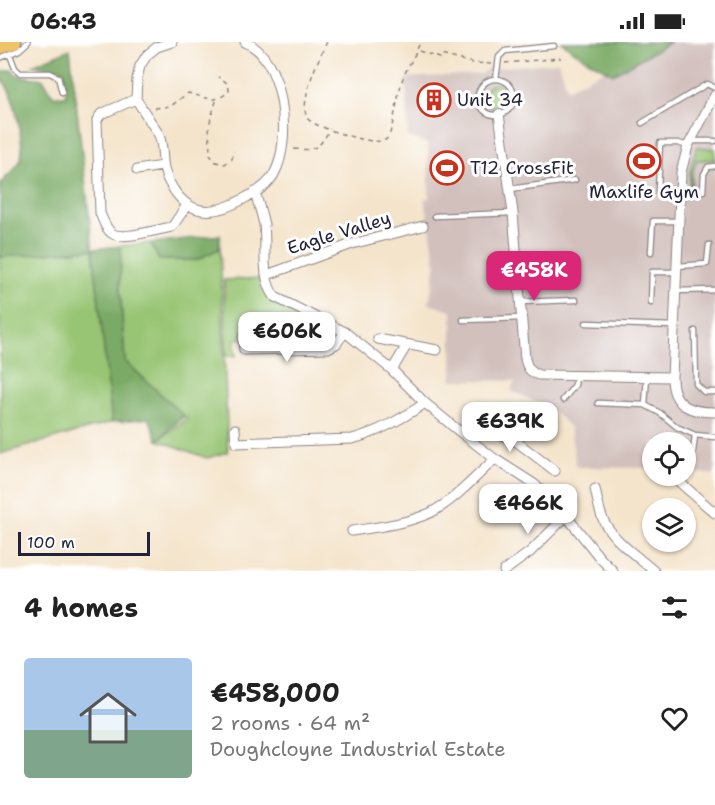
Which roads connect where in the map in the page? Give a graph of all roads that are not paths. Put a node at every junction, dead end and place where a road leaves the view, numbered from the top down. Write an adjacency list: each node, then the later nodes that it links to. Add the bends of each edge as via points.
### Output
1 (28, 42): 5 (lane, via 19,50)
2 (172, 42): 11 (street, via 152,51 143,61)
3 (245, 42): 22 (street, via 260,50 270,63 283,119 282,153 276,172)
4 (554, 46): 7 (lane, via 507,50 499,57)
5 (8, 48): 6 (lane); 9 (lane, via 20,73 50,73 58,77)
6 (0, 58)
7 (496, 79): 12 (lane, via 511,87 514,99 509,109); 12 (lane, via 481,87 478,98 488,112)
8 (715, 88): 13 (lane, via 707,84)
9 (62, 93)
10 (715, 95): 15 (street)
11 (136, 99): 16 (street, via 162,141); 24 (street, via 101,114 97,120 100,213 104,222 121,236 144,232 172,226)
12 (499, 114): 20 (street)
13 (642, 123)
14 (715, 141): 15 (lane)
15 (689, 143): 23 (street); 23 (lane, via 660,143 658,192)
16 (162, 166): 18 (street); 24 (street)
17 (715, 166): 21 (lane, via 708,167 704,174)
18 (137, 170)
19 (575, 180): 20 (lane)
20 (510, 189): 25 (street)
21 (702, 191)
22 (255, 192): 24 (street, via 216,210); 32 (street, Eagle Valley, via 264,225)
23 (679, 193): 27 (street)
24 (187, 205)
25 (513, 213): 26 (lane); 36 (street)
26 (435, 216)
27 (678, 221): 30 (lane, via 653,221); 31 (street)
28 (423, 226): 32 (street, Eagle Valley, via 352,244)
29 (709, 245): 31 (lane, via 707,264)
30 (651, 252)
31 (676, 269): 34 (street); 37 (lane, via 652,272)
32 (267, 274): 43 (street, Eagle Valley, via 275,297)
33 (715, 290): 34 (lane)
34 (676, 291): 41 (street)
35 (576, 300): 36 (lane)
36 (520, 302): 38 (street)
37 (651, 303)
38 (522, 318): 39 (lane); 49 (street, via 527,368 539,375)
39 (463, 320)
40 (586, 323): 41 (lane)
41 (675, 326): 51 (street)
42 (695, 331): 52 (lane, via 696,384 700,390)
43 (345, 332): 44 (street, via 328,348 244,350); 48 (street, Eagle Valley)
44 (243, 338)
45 (378, 339): 46 (street)
46 (407, 345): 47 (street); 48 (street)
47 (437, 350)
48 (392, 370): 54 (street, Eagle Valley)
49 (576, 376): 50 (street); 53 (lane, via 575,385)
50 (646, 377): 51 (street); 56 (lane)
51 (672, 377): 57 (street, via 682,405 699,412)
52 (715, 392)
53 (563, 400)
54 (425, 403): 58 (street, via 397,422 352,439 236,443); 59 (street, Eagle Valley)
55 (598, 403): 56 (lane)
56 (645, 405): 60 (lane)
57 (715, 412)
58 (236, 429)
59 (460, 432): 63 (street, Eagle Valley); 64 (street, via 476,424 518,442)
60 (688, 432)
61 (696, 435): 62 (lane)
62 (715, 437)
63 (495, 459): 68 (street, Eagle Valley, via 552,498); 69 (street, via 430,512 389,526)
64 (555, 471)
65 (685, 486): 67 (street)
66 (595, 489): 72 (street, via 606,526)
67 (715, 513)
68 (566, 516): 70 (street, via 530,552); 71 (street, Eagle Valley)
69 (352, 531)
70 (504, 571)
71 (613, 571)
72 (654, 571)

